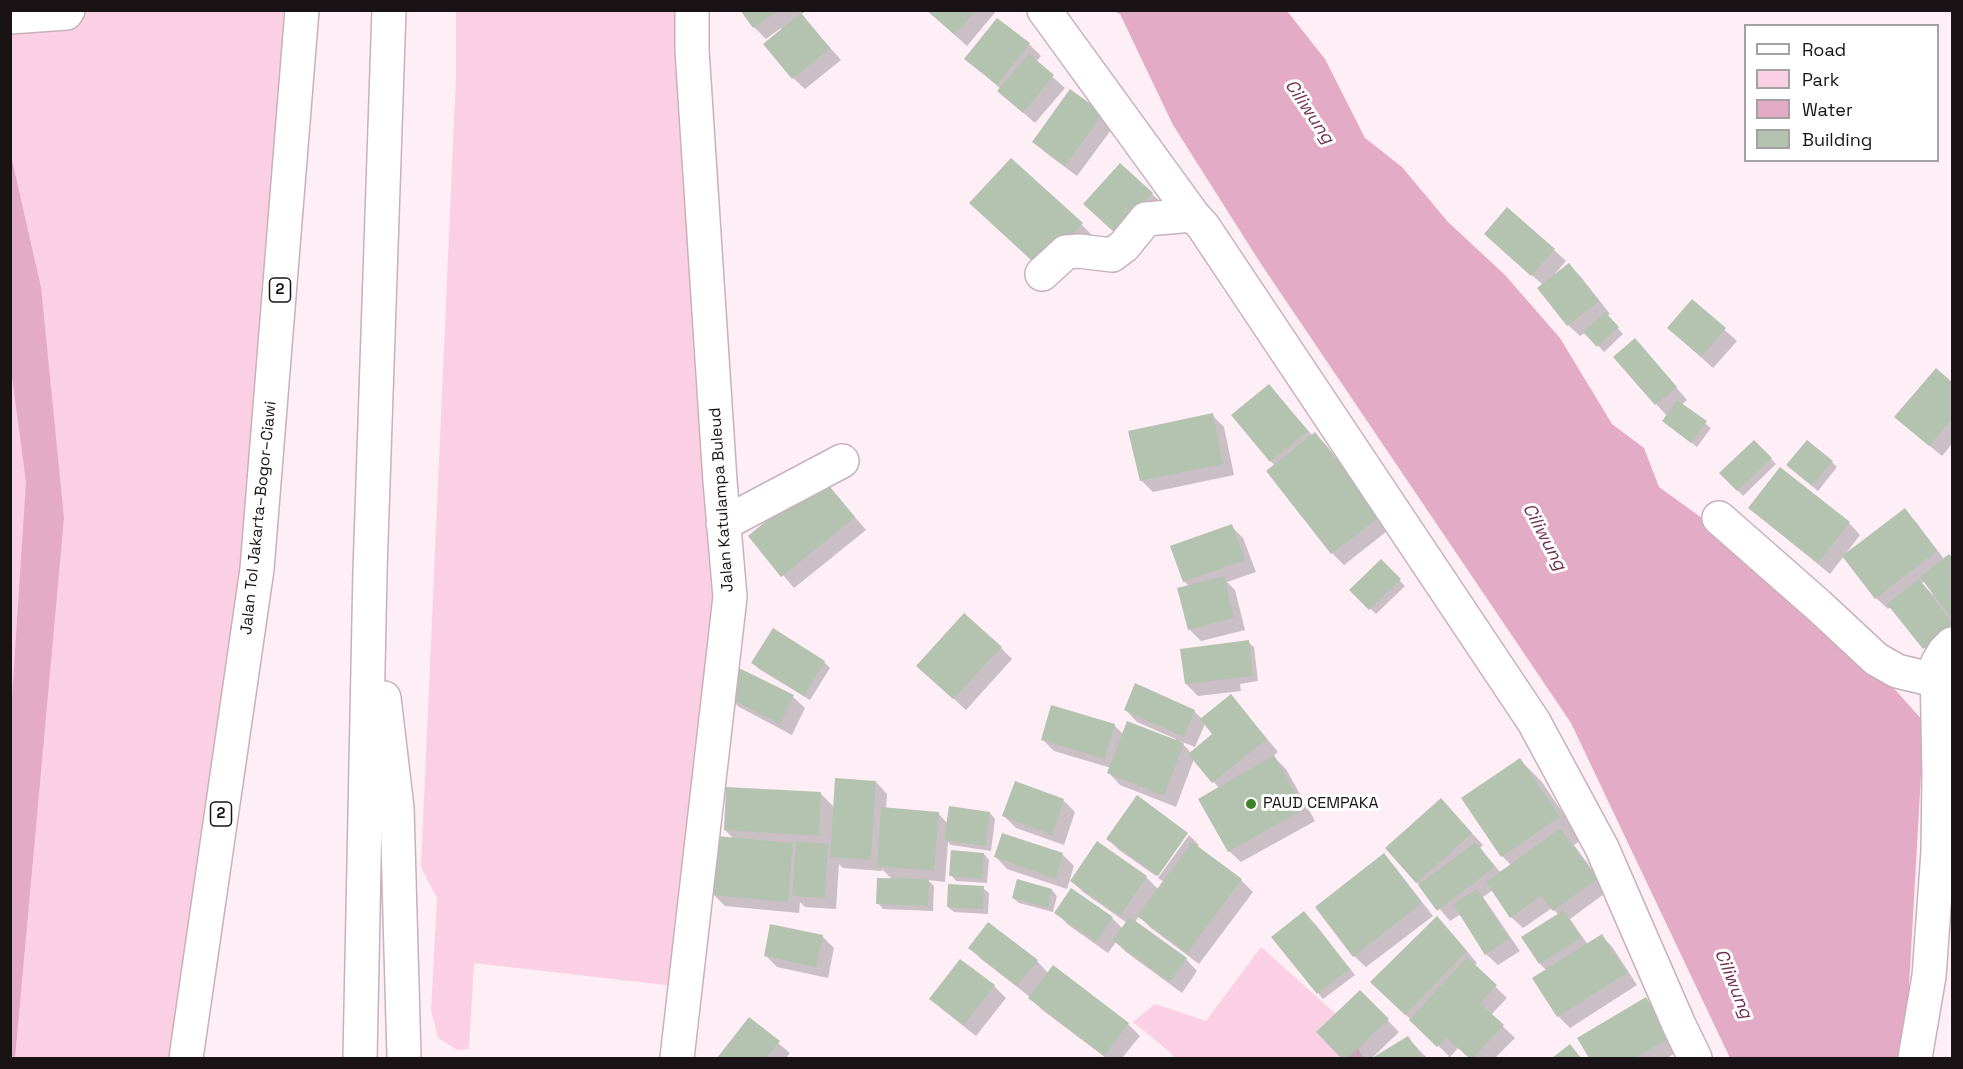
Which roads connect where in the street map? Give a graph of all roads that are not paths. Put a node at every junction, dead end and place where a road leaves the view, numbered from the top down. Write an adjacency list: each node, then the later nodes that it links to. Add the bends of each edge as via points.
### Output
1 (68, 10): 6 (main road)
2 (302, 10): 16 (main road, Jalan Tol Jakarta–Bogor–Ciawi / 2, via 257,569)
3 (389, 10): 12 (main road)
4 (692, 10): 11 (main road, Jalan Katulampa Buleud)
5 (1044, 10): 7 (main road)
6 (10, 17)
7 (1193, 215): 8 (main road, via 1146,219 1112,255 1066,252); 19 (main road, via 1534,722 1602,848)
8 (1042, 274)
9 (842, 461): 11 (main road)
10 (1719, 518): 14 (main road, via 1876,659 1897,671)
11 (723, 524): 18 (main road, Jalan Katulampa Buleud, via 730,597)
12 (370, 571): 15 (main road, via 397,808); 17 (main road)
13 (1953, 644): 14 (main road, via 1937,664)
14 (1937, 680): 20 (main road, via 1938,852 1929,976)
15 (404, 1057)
16 (186, 1059)
17 (360, 1059)
18 (677, 1059)
19 (1695, 1059)
20 (1915, 1059)

